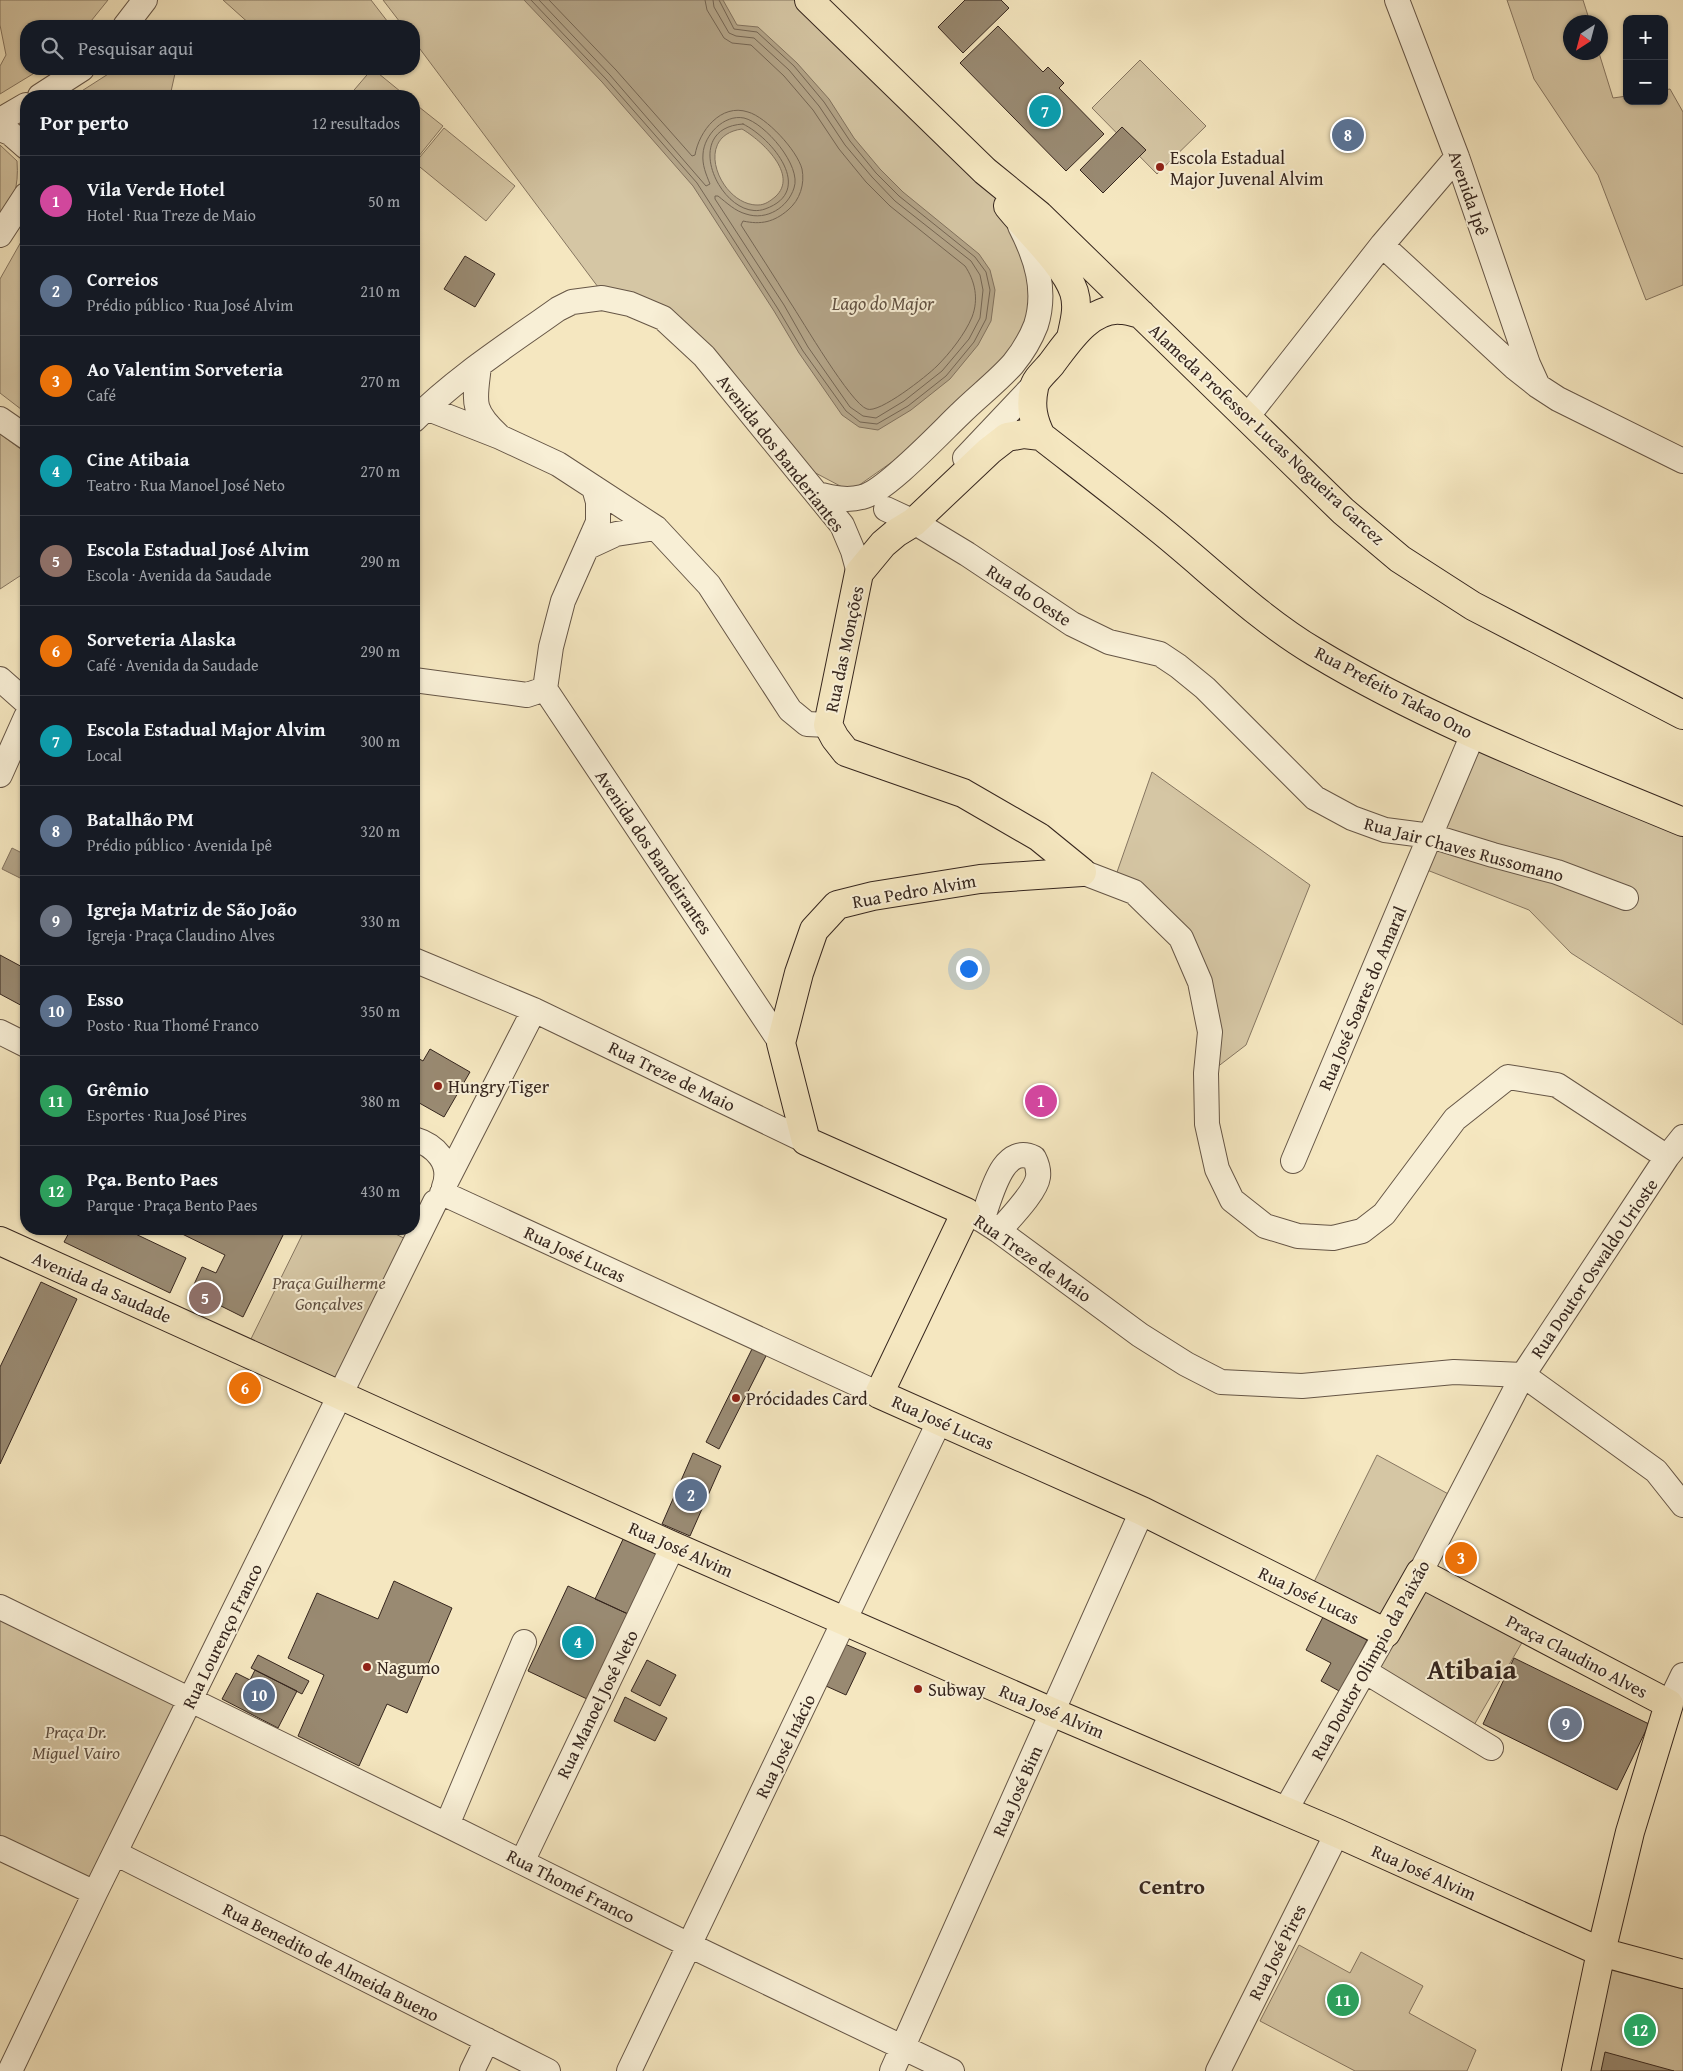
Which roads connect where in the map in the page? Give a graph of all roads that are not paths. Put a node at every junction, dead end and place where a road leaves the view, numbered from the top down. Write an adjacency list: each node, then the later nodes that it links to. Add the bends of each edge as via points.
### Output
1 (146, 0): 4 (street)
2 (809, 0): 14 (main road, Alameda Professor Lucas Nogueira Garcez)
3 (1397, 0): 13 (street, Avenida Ipê)
4 (130, 20)
5 (74, 75): 7 (street)
6 (77, 75): 8 (street)
7 (50, 90)
8 (67, 90)
9 (20, 108): 10 (street)
10 (0, 120)
11 (0, 129): 12 (street)
12 (20, 142)
13 (1457, 157): 18 (street); 23 (street, Avenida Ipê)
14 (985, 171): 16 (main road, Alameda Professor Lucas Nogueira Garcez); 19 (main road, Alameda Professor Lucas Nogueira Garcez, via 1039,215)
15 (20, 204): 17 (street)
16 (1011, 209): 20 (main road, Alameda Professor Lucas Nogueira Garcez, via 1066,273 1075,294 1077,314); 32 (street, via 1033,255 1041,301 1036,325 1022,352 935,439 881,486 864,497)
17 (0, 235)
18 (1382, 245): 23 (street); 25 (street)
19 (1141, 314): 20 (main road, via 1121,309 1102,313); 25 (main road, Alameda Professor Lucas Nogueira Garcez)
20 (1071, 338): 22 (main road)
21 (479, 366): 24 (street, Avenida dos Banderiantes); 29 (street, via 475,396 477,409 484,422); 32 (street, Avenida dos Banderiantes, via 572,302 602,298 630,304 663,318 704,356)
22 (1034, 385): 28 (main road, via 1033,419); 33 (street, via 924,498 908,507)
23 (1538, 386): 30 (street, via 1558,400)
24 (420, 414): 29 (street)
25 (1247, 418): 43 (main road, Alameda Professor Lucas Nogueira Garcez, via 1343,511 1400,559 1473,606)
26 (0, 419): 27 (street)
27 (20, 433)
28 (1041, 436): 34 (main road, via 1007,437); 46 (main road, Rua Prefeito Takao Ono, via 1267,618 1313,651 1385,692)
29 (500, 437): 31 (street, via 558,464)
30 (1683, 461)
31 (594, 488): 35 (street); 36 (street, via 598,522)
32 (828, 497): 33 (street); 37 (street, Avenida dos Banderiantes, via 853,551)
33 (886, 509): 34 (street, Rua do Oeste)
34 (914, 522): 37 (main road, via 883,544); 38 (street, Rua do Oeste, via 1072,624 1109,642 1160,654)
35 (656, 528): 36 (street, via 616,534); 44 (street, via 709,584 790,710 807,724)
36 (588, 547): 41 (street, via 563,601 551,647)
37 (859, 573): 44 (main road, Rua das Monções)
38 (1178, 666): 49 (street, Rua Jair Chaves Russomano, via 1205,688 1315,798 1352,818 1385,830)
39 (0, 678): 42 (street)
40 (420, 681): 41 (street, via 527,695)
41 (545, 689): 56 (street, Avenida dos Bandeirantes)
42 (20, 696)
43 (1683, 715)
44 (828, 725): 50 (main road, via 846,752 963,793 1039,837)
45 (20, 730): 47 (street)
46 (1472, 734): 48 (main road, Rua Prefeito Takao Ono); 49 (street, Rua José Soares do Amaral)
47 (0, 774)
48 (1683, 822)
49 (1431, 836): 51 (street, Rua Jair Chaves Russomano, via 1557,872); 62 (street, Rua José Soares do Amaral)
50 (1082, 872): 56 (main road, Rua Pedro Alvim, via 980,879 837,905 814,930); 61 (street, via 1134,892 1181,938 1200,982 1210,1032 1206,1073 1207,1124 1217,1169 1232,1200 1265,1226 1298,1236 1324,1238 1362,1231 1384,1214 1455,1119 1508,1077 1557,1085)
51 (1626, 898)
52 (420, 962): 53 (street, Rua Treze de Maio)
53 (534, 1010): 57 (street, Rua Lourenço Franco); 59 (street, Rua Treze de Maio)
54 (0, 1032): 55 (street)
55 (20, 1042)
56 (781, 1043): 59 (main road, Avenida dos Bandeirantes)
57 (476, 1123): 60 (street, via 452,1142); 63 (street, Rua Lourenço Franco)
58 (1683, 1137): 61 (street, Rua Doutor Oswaldo Urioste)
59 (806, 1140): 65 (main road, Rua Treze de Maio)
60 (420, 1141): 63 (street, via 435,1149 443,1159 446,1171)
61 (1667, 1157): 69 (street, Rua Doutor Oswaldo Urioste)
62 (1293, 1161)
63 (441, 1192): 64 (street, via 426,1208); 66 (street, Rua Lourenço Franco); 71 (street, Rua José Lucas)
64 (420, 1210)
65 (982, 1221): 69 (street, Rua Treze de Maio, via 1140,1335 1221,1382 1302,1386 1454,1372); 71 (main road)
66 (420, 1234)
67 (420, 1235): 70 (street, Rua Lourenço Franco)
68 (0, 1241): 70 (main road, Avenida da Saudade)
69 (1522, 1376): 73 (street, via 1656,1471); 76 (street, Rua Doutor Olimpio da Paixão)
70 (341, 1394): 75 (main road, Rua José Alvim); 83 (street, Rua Lourenço Franco)
71 (879, 1394): 72 (main road, Rua José Lucas)
72 (940, 1420): 74 (main road, Rua José Lucas); 78 (street, Rua José Inácio)
73 (1683, 1505)
74 (1142, 1511): 79 (main road, Rua José Lucas); 85 (street, Rua José Bim)
75 (673, 1546): 78 (main road, Rua José Alvim); 92 (street, Rua Manoel José Neto)
76 (1420, 1573): 79 (main road, Rua Doutor Olimpio da Paixão); 84 (main road, Praça Claudino Alves)
77 (0, 1607): 83 (street, Rua Thomé Franco)
78 (844, 1621): 85 (main road, Rua José Alvim); 94 (street, Rua José Inácio)
79 (1386, 1633): 81 (street, Rua Doutor Olimpio da Paixão)
80 (524, 1642): 88 (street)
81 (1366, 1672): 86 (street); 87 (street, Rua Doutor Olimpio da Paixão)
82 (1683, 1676): 84 (street)
83 (190, 1699): 88 (street, Rua Thomé Franco); 91 (street, Rua Lourenço Franco)
84 (1669, 1704): 95 (main road, Praça Claudino Alves, via 1630,1832)
85 (1052, 1712): 87 (main road, Rua José Alvim); 98 (street, Rua José Bim)
86 (1491, 1748)
87 (1285, 1811): 89 (main road, Rua José Alvim)
88 (447, 1825): 92 (street, Rua Thomé Franco)
89 (1337, 1833): 95 (main road, Rua José Alvim); 105 (street, Rua José Pires)
90 (0, 1848): 93 (street)
91 (115, 1853): 93 (street, Rua Lourenço Franco); 97 (street, Rua Benedito de Almeida Bueno)
92 (522, 1862): 94 (street, Rua Thomé Franco)
93 (95, 1894): 99 (street, Rua Lourenço Franco)
94 (689, 1946): 98 (street, Rua Thomé Franco); 102 (street, Rua José Inácio)
95 (1601, 1952): 96 (main road, Rua José Alvim); 106 (main road, Praça Claudino Alves)
96 (1683, 1974)
97 (487, 2040): 100 (street); 101 (street, Rua Benedito de Almeida Bueno)
98 (903, 2047): 103 (street, Rua José Bim); 104 (street, Rua Thomé Franco)
99 (10, 2071)
100 (472, 2071)
101 (548, 2071)
102 (629, 2071)
103 (892, 2071)
104 (952, 2071)
105 (1218, 2071)
106 (1576, 2071)

